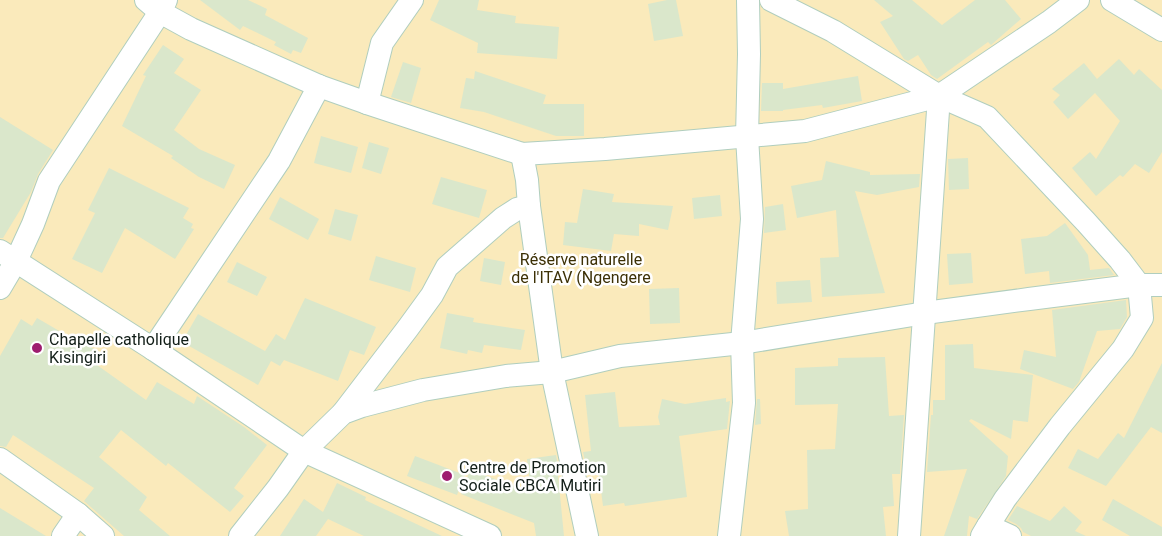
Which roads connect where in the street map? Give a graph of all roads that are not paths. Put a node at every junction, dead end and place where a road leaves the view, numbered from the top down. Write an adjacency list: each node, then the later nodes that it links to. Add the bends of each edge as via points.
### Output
1 (412, 0): 10 (street, via 382,44)
2 (748, 0): 11 (street)
3 (771, 0): 9 (street, via 833,31)
4 (1078, 0): 9 (street)
5 (1112, 0): 7 (street)
6 (157, 4): 8 (street, via 191,29); 14 (street, via 50,181 33,224)
7 (1162, 30)
8 (319, 86): 10 (street); 20 (street, via 279,161)
9 (939, 96): 11 (street, via 805,131); 15 (street, via 987,117); 18 (street)
10 (367, 103): 12 (street)
11 (747, 137): 12 (street); 19 (street, via 752,219)
12 (522, 154): 13 (street)
13 (529, 206): 21 (street); 22 (street, via 503,218 447,267 432,295)
14 (8, 256): 17 (street); 20 (street)
15 (1139, 285): 16 (street); 18 (street); 26 (street, via 1142,318 1123,349 1060,426)
16 (1162, 285)
17 (0, 288)
18 (925, 313): 19 (street); 33 (street)
19 (742, 343): 21 (street, via 620,356); 32 (street, via 744,403)
20 (153, 349): 23 (street)
21 (552, 372): 22 (street, via 423,390); 31 (street)
22 (343, 413): 23 (street)
23 (304, 450): 29 (street); 30 (street)
24 (0, 459): 25 (street)
25 (78, 514): 27 (street); 28 (street)
26 (985, 531): 34 (street)
27 (63, 536)
28 (104, 536)
29 (240, 536)
30 (490, 536)
31 (587, 536)
32 (729, 536)
33 (909, 536)
34 (1010, 536)

